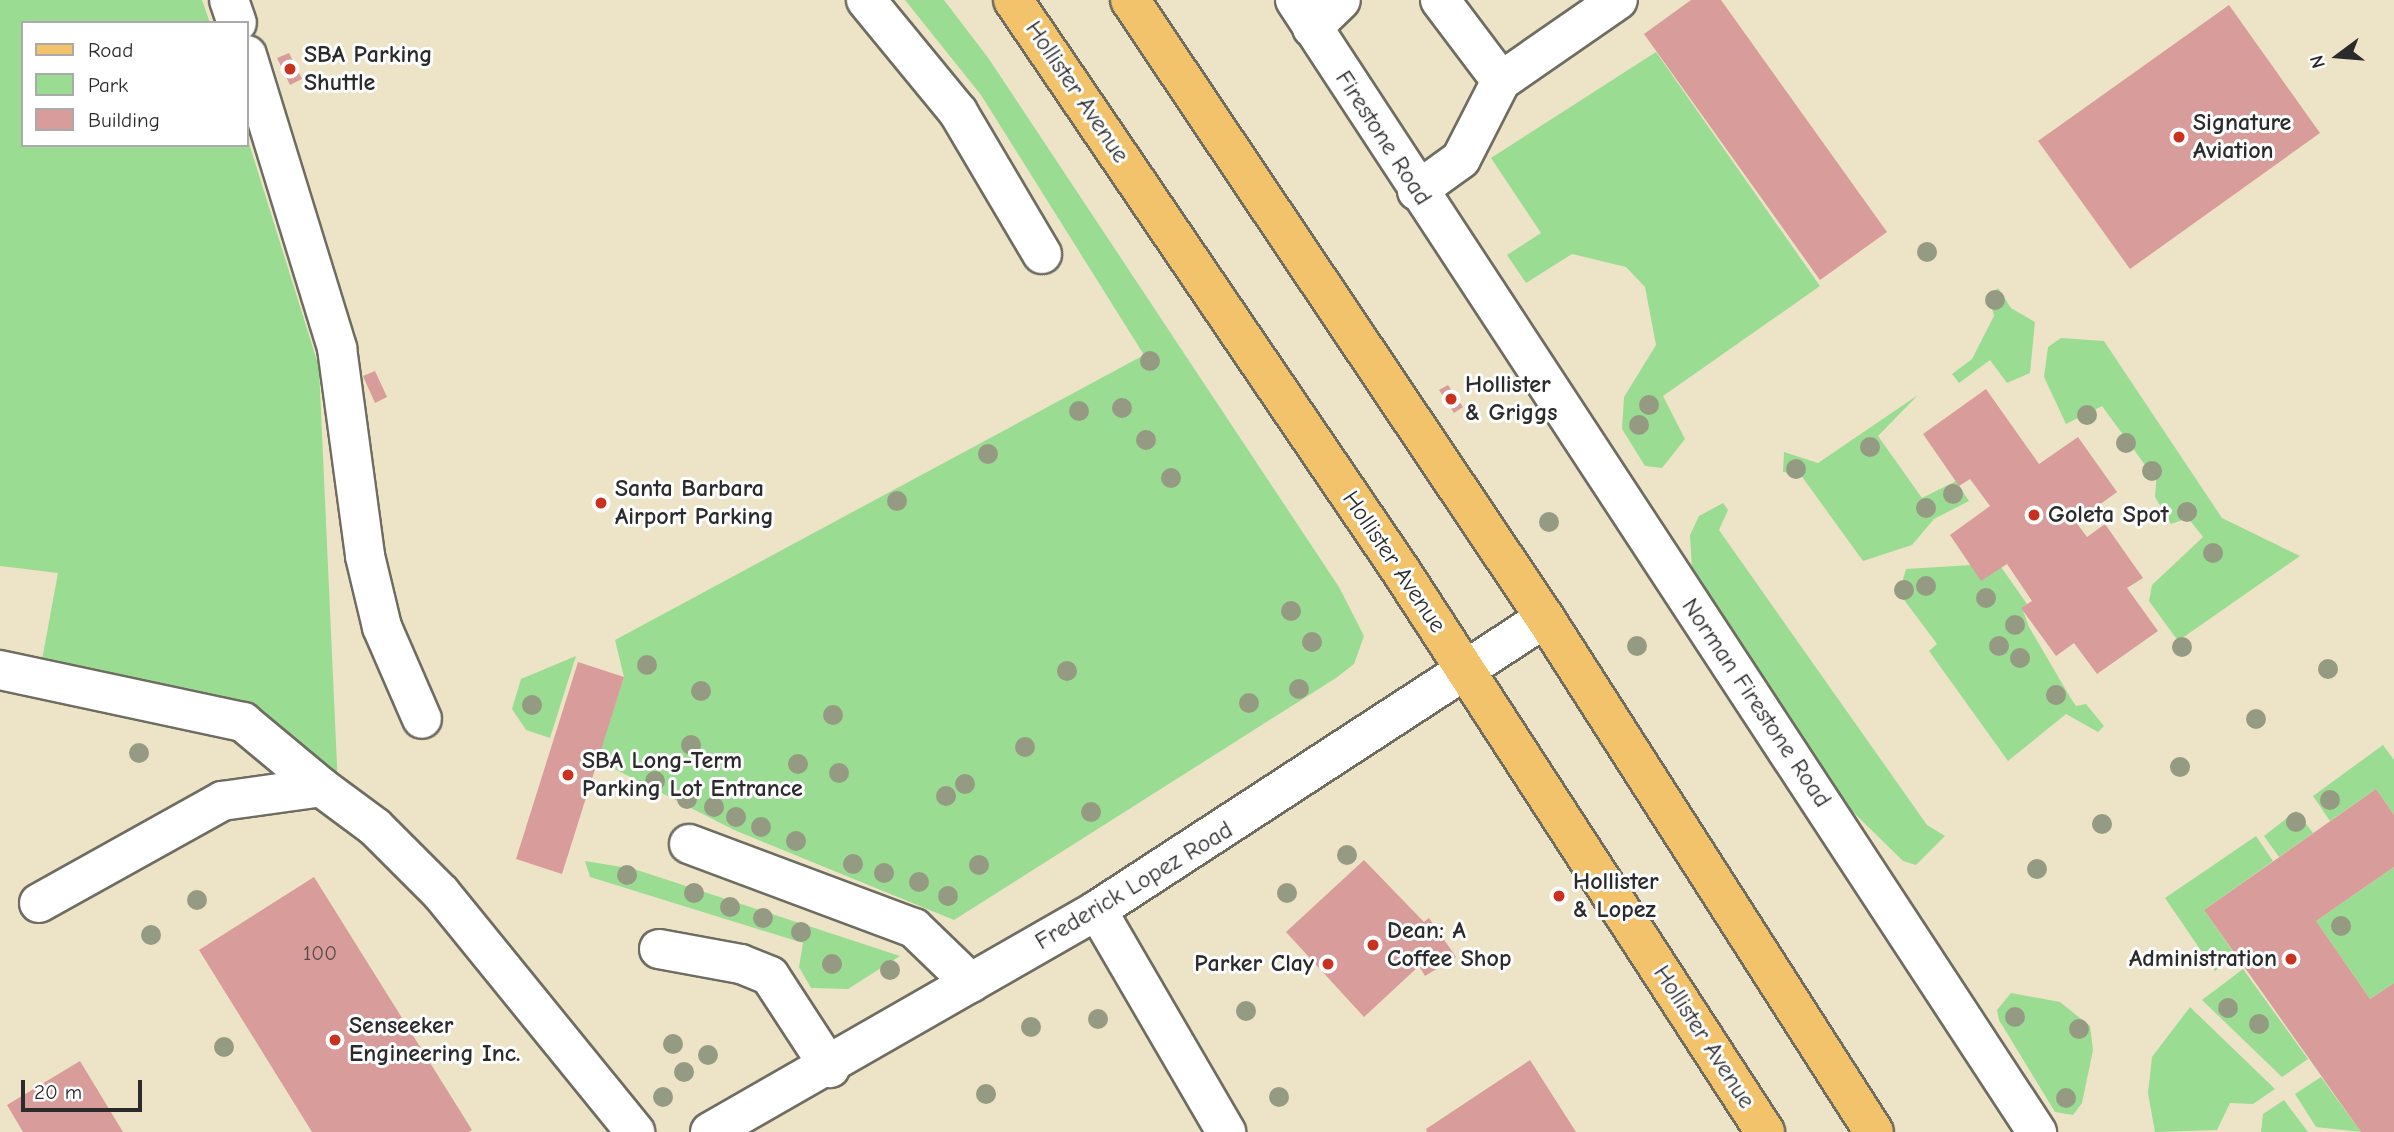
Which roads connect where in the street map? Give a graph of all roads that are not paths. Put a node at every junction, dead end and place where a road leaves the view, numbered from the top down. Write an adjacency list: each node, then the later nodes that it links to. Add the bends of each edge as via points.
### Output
1 (229, 0): 9 (street)
2 (866, 0): 13 (street, via 958,112)
3 (1013, 0): 16 (main road, Hollister Avenue)
4 (1130, 0): 15 (main road)
5 (1341, 0): 8 (street)
6 (1440, 0): 11 (street)
7 (1618, 0): 11 (street)
8 (1303, 14): 12 (street, Firestone Road)
9 (236, 21)
10 (248, 58): 18 (street, via 337,348 365,556 382,627)
11 (1501, 80): 12 (street, via 1461,159)
12 (1417, 191): 14 (street, Firestone Road)
13 (1042, 254)
14 (1472, 275): 31 (street, Norman Firestone Road)
15 (1545, 618): 16 (street, Frederick Lopez Road); 30 (main road)
16 (1465, 667): 22 (street, Frederick Lopez Road, via 1395,722); 29 (main road, Hollister Avenue)
17 (0, 670): 19 (street, via 243,722)
18 (422, 719)
19 (321, 786): 21 (street, via 222,801); 26 (street, via 375,827 441,893)
20 (689, 844): 24 (street, via 914,928 939,946)
21 (38, 903)
22 (1097, 911): 24 (street, Frederick Lopez Road); 28 (street)
23 (659, 949): 25 (street, via 741,964 770,976)
24 (971, 983): 25 (street, Frederick Lopez Road)
25 (830, 1068): 27 (street, Frederick Lopez Road)
26 (635, 1132)
27 (710, 1132)
28 (1226, 1132)
29 (1765, 1132)
30 (1874, 1132)
31 (2037, 1132)

